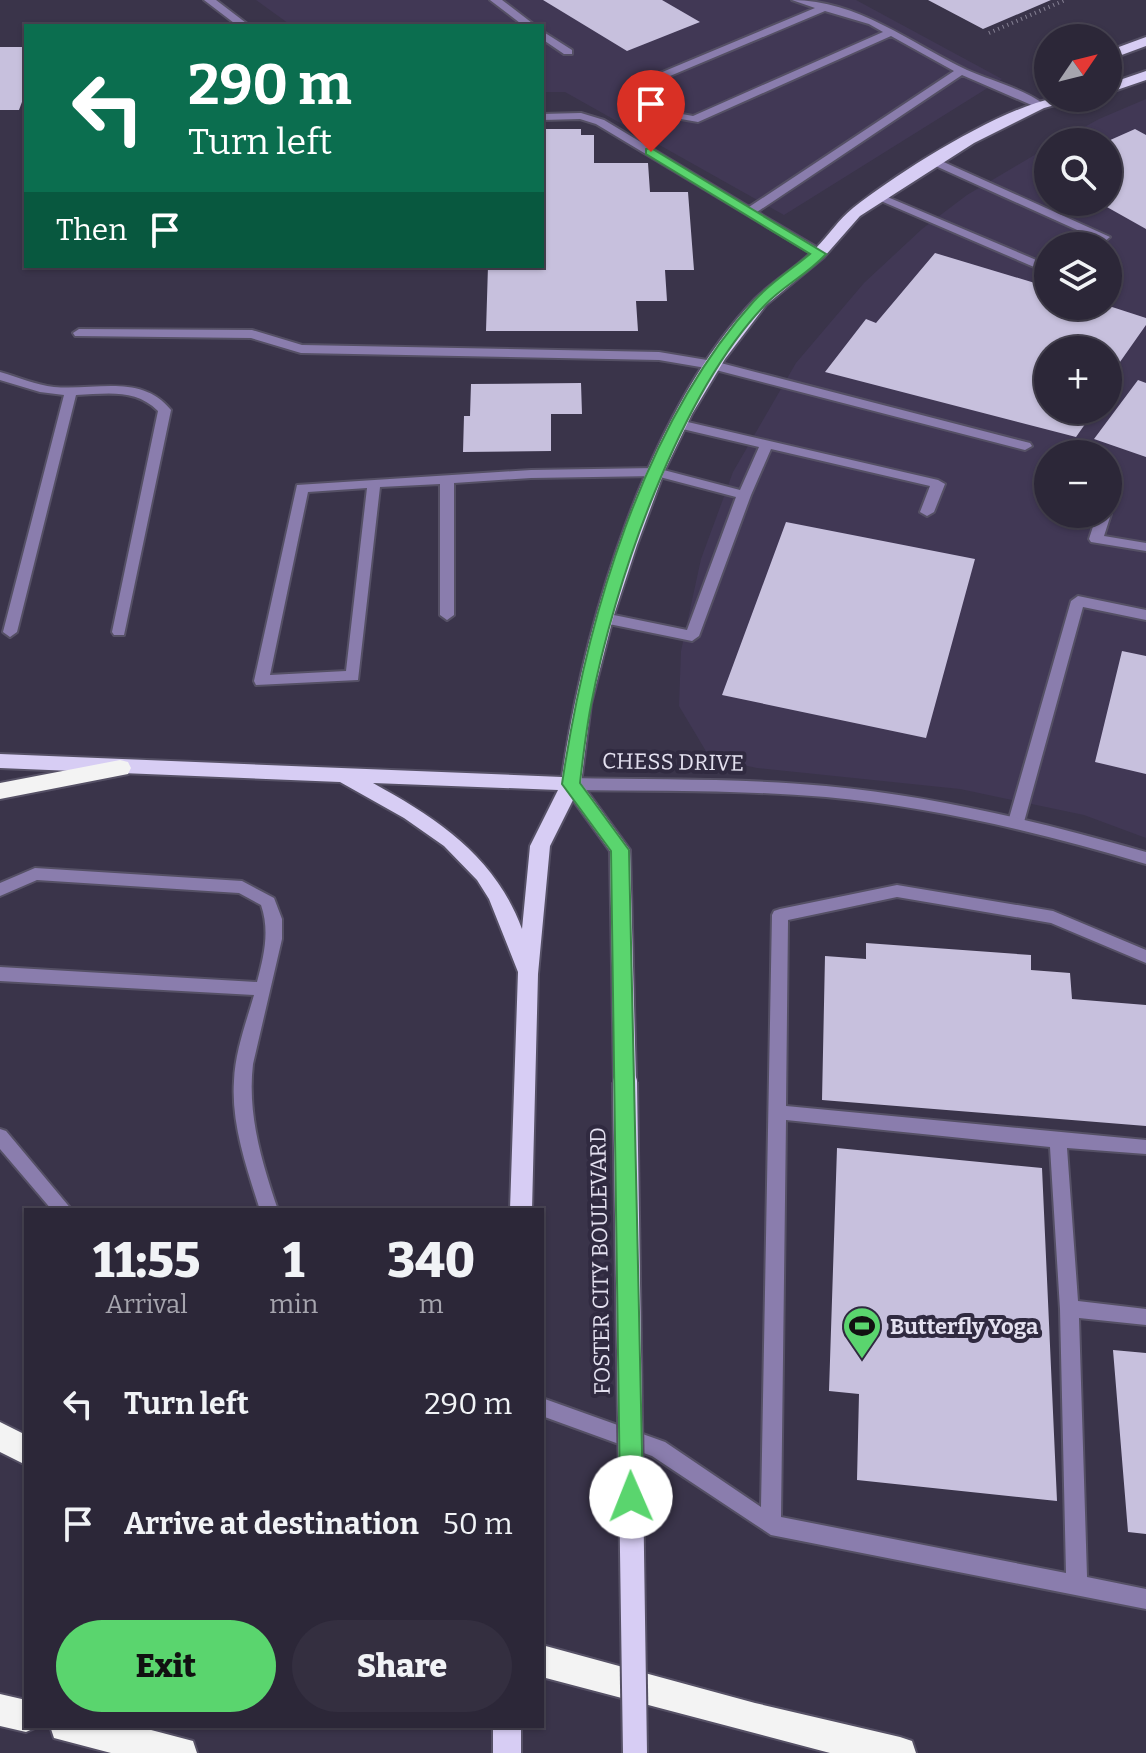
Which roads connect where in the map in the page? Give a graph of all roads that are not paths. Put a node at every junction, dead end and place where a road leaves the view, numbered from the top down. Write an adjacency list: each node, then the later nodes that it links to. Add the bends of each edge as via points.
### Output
1 (209, 0): 5 (street)
2 (495, 0): 6 (street)
3 (797, 0): 4 (street)
4 (824, 8): 7 (street); 7 (street, via 633,88 645,110 694,120)
5 (242, 24)
6 (528, 24)
7 (891, 32): 12 (street)
8 (544, 35): 11 (street)
9 (1146, 41): 10 (main road)
10 (1122, 50)
11 (568, 52)
12 (961, 71): 15 (street); 20 (street)
13 (1146, 75): 14 (main road)
14 (1122, 84)
15 (1034, 97)
16 (1034, 105): 18 (main road)
17 (544, 117): 20 (street, via 581,116 600,122)
18 (933, 161): 19 (main road); 21 (street)
19 (878, 196): 22 (main road, via 855,213); 23 (street)
20 (751, 211): 22 (street)
21 (1093, 232)
22 (819, 254): 25 (main road, via 761,302)
23 (1034, 263)
24 (79, 333): 25 (street, via 252,334 301,349 659,356)
25 (713, 365): 28 (main road); 30 (street)
26 (0, 376): 27 (street)
27 (71, 391): 41 (street); 42 (street, via 135,390 157,399 165,410)
28 (679, 424): 29 (street); 31 (main road)
29 (767, 444): 34 (street); 35 (street, via 938,484)
30 (1025, 446)
31 (656, 472): 32 (street); 34 (street); 40 (main road)
32 (447, 479): 33 (street); 38 (street)
33 (374, 483): 33 (street, via 302,488 261,681 353,676)
34 (744, 495): 40 (street, via 692,636)
35 (927, 512)
36 (1100, 528): 37 (street, via 1096,539)
37 (1146, 547)
38 (447, 615)
39 (1146, 615): 48 (street, via 1078,601)
40 (604, 618): 46 (main road, via 582,704)
41 (10, 632)
42 (119, 632)
43 (0, 761): 44 (main road, CHESS DRIVE)
44 (120, 768): 45 (main road, CHESS DRIVE); 47 (highway)
45 (345, 776): 46 (main road, CHESS DRIVE); 53 (main road, via 406,810 467,855 497,895)
46 (571, 784): 48 (street, CHESS DRIVE, via 784,788 892,799); 53 (main road, via 540,846); 77 (main road, FOSTER CITY BOULEVARD, bridge, via 620,850)
47 (0, 791)
48 (1016, 822): 49 (street, CHESS DRIVE)
49 (1146, 858)
50 (0, 890): 54 (street, via 35,874 242,887 267,900 276,921)
51 (1146, 957): 55 (street, via 1053,917 897,891 780,915)
52 (0, 974): 54 (street)
53 (528, 974): 61 (main road)
54 (263, 989): 60 (street, via 242,1081 249,1150)
55 (778, 1112): 57 (street); 67 (street)
56 (0, 1136): 59 (street)
57 (1058, 1140): 58 (street); 62 (street)
58 (1146, 1147)
59 (61, 1208)
60 (268, 1208)
61 (521, 1208)
62 (1069, 1309): 63 (street); 68 (street)
63 (1146, 1317)
64 (544, 1408): 67 (street, via 658,1449)
65 (0, 1436): 66 (highway)
66 (24, 1450)
67 (771, 1525): 68 (street)
68 (1077, 1586): 69 (street)
69 (1146, 1599)
70 (544, 1662): 78 (highway)
71 (0, 1710): 72 (highway)
72 (24, 1716)
73 (75, 1728): 75 (highway)
74 (507, 1728): 76 (main road)
75 (181, 1753)
76 (507, 1753)
77 (635, 1753)
78 (900, 1753)

